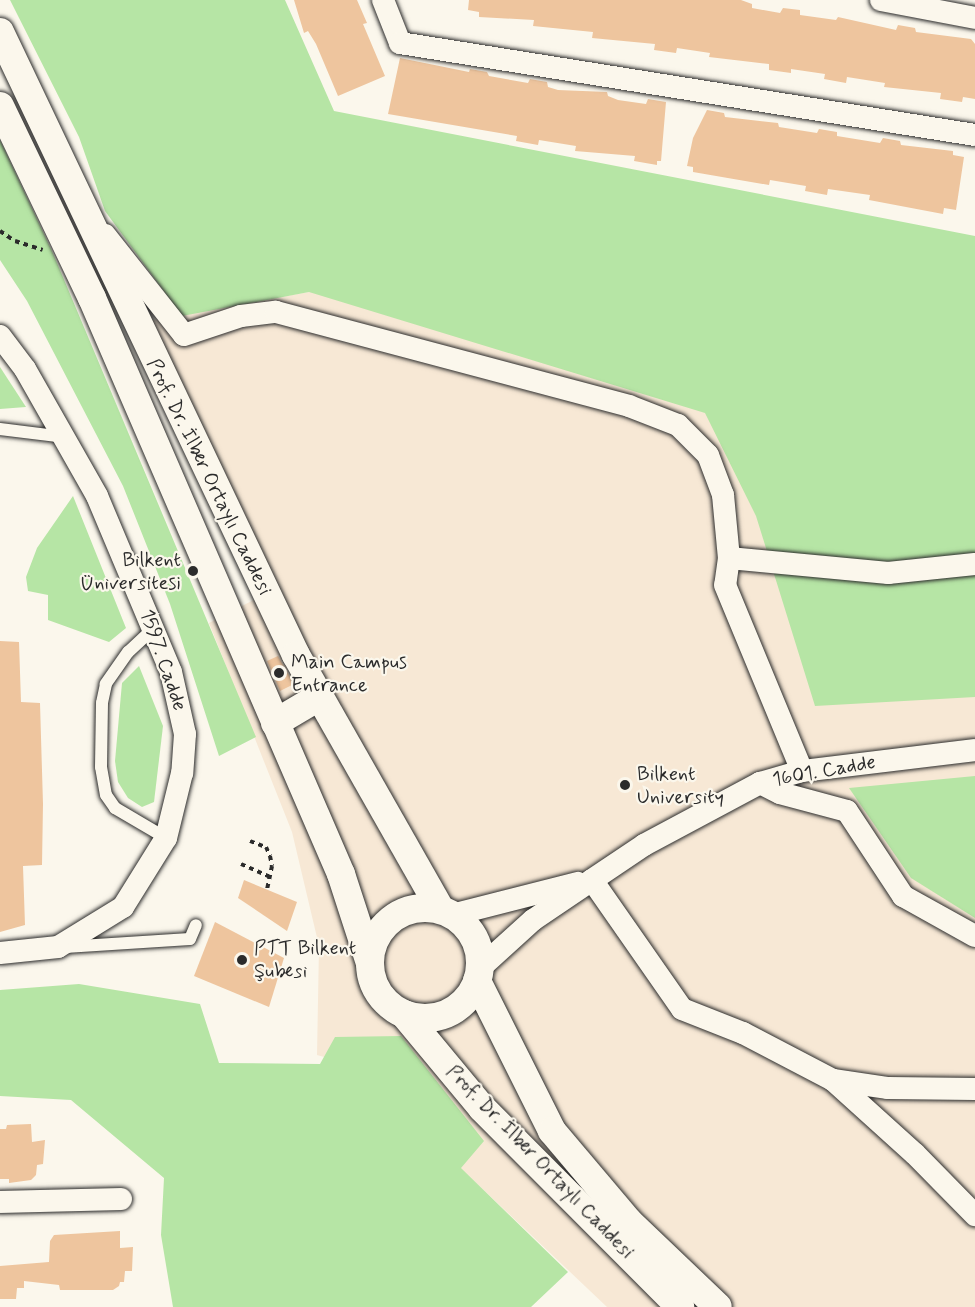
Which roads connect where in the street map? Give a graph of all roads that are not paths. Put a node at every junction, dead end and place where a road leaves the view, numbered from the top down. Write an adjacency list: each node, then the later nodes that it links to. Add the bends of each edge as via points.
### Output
1 (383, 0): 6 (street, via 400,43)
2 (881, 0): 3 (street)
3 (975, 18)
4 (0, 32): 7 (street, Prof. Dr. İlber Ortaylı Caddesi)
5 (0, 106): 14 (street, Prof. Dr. İlber Ortaylı Caddesi, via 71,252)
6 (975, 135)
7 (76, 198): 11 (street, via 184,335 240,316 276,312 630,406 678,425 708,455 723,495); 13 (street, Prof. Dr. İlber Ortaylı Caddesi)
8 (0, 336): 10 (street, 1597. Cadde)
9 (0, 429): 10 (lane)
10 (66, 437): 15 (street, 1597. Cadde, via 102,507)
11 (729, 558): 12 (street, via 888,573); 19 (street, via 725,585)
12 (975, 564)
13 (261, 584): 14 (street); 16 (street, Prof. Dr. İlber Ortaylı Caddesi)
14 (222, 603): 17 (street, Prof. Dr. İlber Ortaylı Caddesi)
15 (154, 628): 21 (street, 1597. Cadde, via 174,681 185,734 182,773); 21 (lane, via 128,652 106,684 101,767 106,795 115,808)
16 (319, 698): 17 (street); 23 (street, Prof. Dr. İlber Ortaylı Caddesi)
17 (275, 723): 28 (street, Prof. Dr. İlber Ortaylı Caddesi, via 341,874)
18 (975, 750): 19 (street, 1601. Cadde)
19 (801, 771): 20 (street, 1601. Cadde)
20 (760, 783): 22 (street, 1601. Cadde, via 644,845); 25 (street, via 780,793 847,811 903,896)
21 (166, 838): 26 (street, 1597. Cadde, via 123,907)
22 (591, 880): 23 (street, 1601. Cadde); 29 (street, 1601. Cadde, via 533,920); 31 (street, via 682,1009 743,1034)
23 (447, 912): 28 (street, via 407,910 392,918 376,938); 29 (street, Prof. Dr. İlber Ortaylı Caddesi, via 474,938)
24 (196, 925): 26 (lane, via 190,939)
25 (975, 936)
26 (58, 947): 27 (street, 1597. Cadde)
27 (0, 954)
28 (370, 963): 30 (street, Prof. Dr. İlber Ortaylı Caddesi, via 379,993)
29 (479, 975): 30 (street, via 460,1005 448,1013 418,1018); 37 (street, Prof. Dr. İlber Ortaylı Caddesi, via 552,1131 628,1221)
30 (404, 1014): 36 (street, Prof. Dr. İlber Ortaylı Caddesi, via 482,1108)
31 (833, 1080): 32 (street, via 888,1088); 35 (street)
32 (975, 1089)
33 (121, 1199): 34 (street)
34 (0, 1202)
35 (975, 1215)
36 (680, 1307)
37 (718, 1307)

